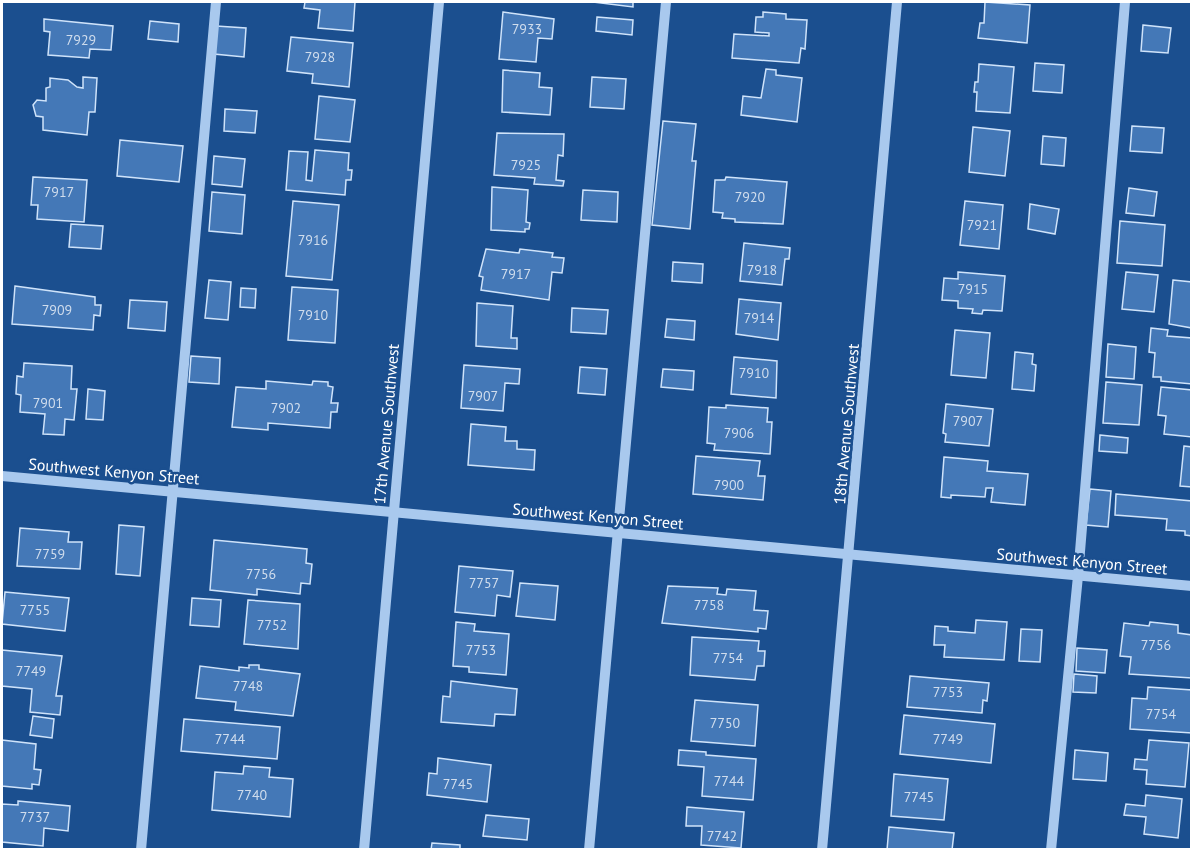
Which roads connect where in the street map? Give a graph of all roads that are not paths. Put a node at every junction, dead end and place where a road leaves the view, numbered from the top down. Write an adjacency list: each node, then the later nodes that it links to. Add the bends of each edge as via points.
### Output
1 (216, 2): 7 (street)
2 (439, 2): 8 (street, 17th Avenue Southwest)
3 (666, 2): 9 (street)
4 (897, 2): 10 (street, 18th Avenue Southwest)
5 (1125, 2): 11 (street)
6 (2, 476): 7 (street, Southwest Kenyon Street)
7 (174, 491): 8 (street, Southwest Kenyon Street); 13 (street)
8 (393, 513): 9 (street, Southwest Kenyon Street); 14 (street, 17th Avenue Southwest)
9 (620, 533): 10 (street, Southwest Kenyon Street); 15 (street)
10 (850, 554): 11 (street, Southwest Kenyon Street); 16 (street, 18th Avenue Southwest)
11 (1078, 576): 12 (street, Southwest Kenyon Street); 17 (street)
12 (1191, 586)
13 (141, 849)
14 (364, 849)
15 (589, 849)
16 (822, 849)
17 (1051, 849)

